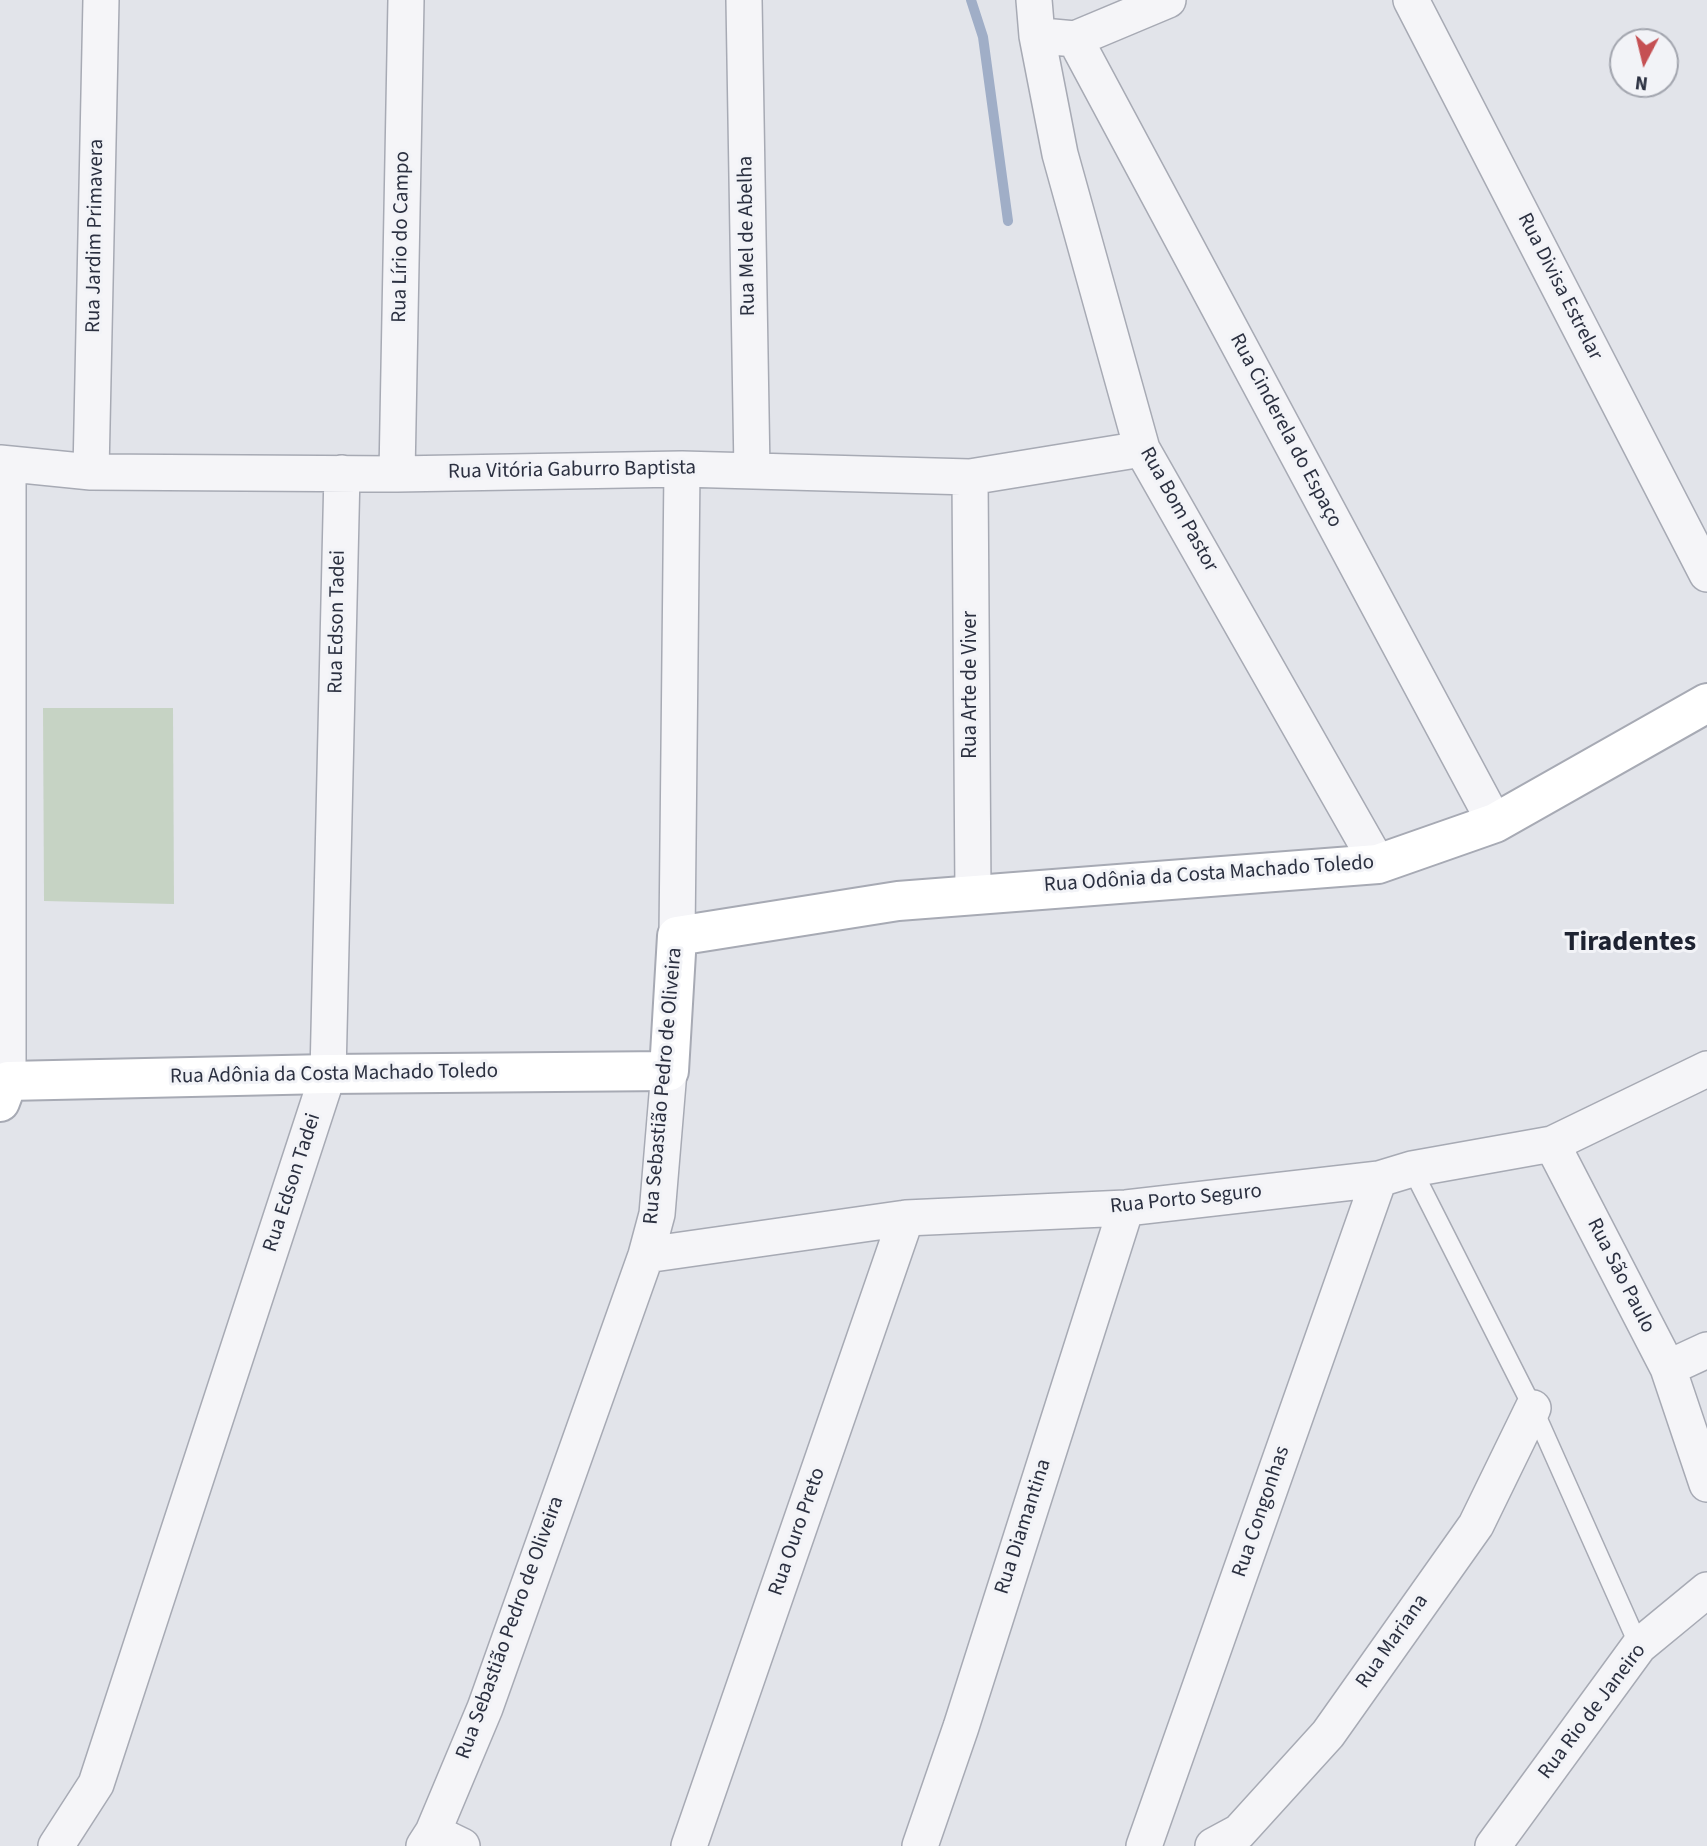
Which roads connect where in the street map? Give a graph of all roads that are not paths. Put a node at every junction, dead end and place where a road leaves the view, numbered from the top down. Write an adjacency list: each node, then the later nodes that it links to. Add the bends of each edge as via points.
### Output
1 (101, 0): 12 (street, Rua Jardim Primavera)
2 (406, 0): 15 (street, Rua Lírio do Campo)
3 (744, 0): 13 (street, Rua Mel de Abelha)
4 (1034, 0): 7 (street, Rua Bom Pastor)
5 (1168, 0): 8 (street)
6 (1411, 0): 17 (street, Rua Divisa Estrelar)
7 (1037, 36): 8 (street); 9 (street, Rua Bom Pastor, via 1060,154)
8 (1075, 38): 19 (street, Rua Cinderela do Espaço)
9 (1142, 449): 16 (street, Rua Vitória Gaburro Baptista); 20 (street, Rua Bom Pastor)
10 (4, 463): 12 (street, Rua Vitória Gaburro Baptista); 26 (street)
11 (682, 469): 13 (street, Rua Vitória Gaburro Baptista); 15 (street, Rua Vitória Gaburro Baptista); 22 (street, Rua Sebastião Pedro de Oliveira)
12 (91, 471): 14 (street, Rua Vitória Gaburro Baptista)
13 (752, 471): 16 (street, Rua Vitória Gaburro Baptista)
14 (342, 473): 15 (street, Rua Vitória Gaburro Baptista); 25 (street, Rua Edson Tadei)
15 (397, 474)
16 (970, 477): 21 (street, Rua Arte de Viver)
17 (1707, 574)
18 (1707, 703): 19 (street, Rua Odônia da Costa Machado Toledo)
19 (1495, 823): 20 (street, Rua Odônia da Costa Machado Toledo)
20 (1378, 864): 21 (street, Rua Odônia da Costa Machado Toledo)
21 (973, 893): 22 (street, Rua Odônia da Costa Machado Toledo)
22 (677, 936): 24 (street, Rua Sebastião Pedro de Oliveira)
23 (1707, 1069): 27 (street, Rua Porto Seguro)
24 (668, 1071): 25 (street, Rua Adônia da Costa Machado Toledo); 32 (street, Rua Sebastião Pedro de Oliveira, via 657,1214)
25 (328, 1074): 26 (street, Rua Adônia da Costa Machado Toledo); 40 (street, Rua Edson Tadei, via 96,1784)
26 (3, 1088)
27 (1552, 1144): 28 (street, Rua Porto Seguro); 34 (street, Rua São Paulo)
28 (1412, 1169): 29 (street, Rua Porto Seguro); 35 (lane)
29 (1379, 1179): 30 (street, Rua Porto Seguro); 43 (street, Rua Congonhas)
30 (1126, 1208): 31 (street, Rua Porto Seguro); 42 (street, Rua Diamantina)
31 (906, 1218): 32 (street, Rua Porto Seguro); 41 (street, Rua Ouro Preto)
32 (646, 1255): 39 (street, Rua Sebastião Pedro de Oliveira)
33 (1707, 1350): 34 (street)
34 (1668, 1368): 36 (street, Rua São Paulo)
35 (1533, 1408): 38 (lane); 44 (street, Rua Mariana, via 1476,1525 1328,1734 1239,1832)
36 (1707, 1484)
37 (1707, 1590): 38 (street, Rua Rio de Janeiro)
38 (1639, 1646): 45 (street, Rua Rio de Janeiro)
39 (440, 1841)
40 (56, 1846)
41 (689, 1846)
42 (920, 1846)
43 (1144, 1846)
44 (1213, 1846)
45 (1493, 1846)

